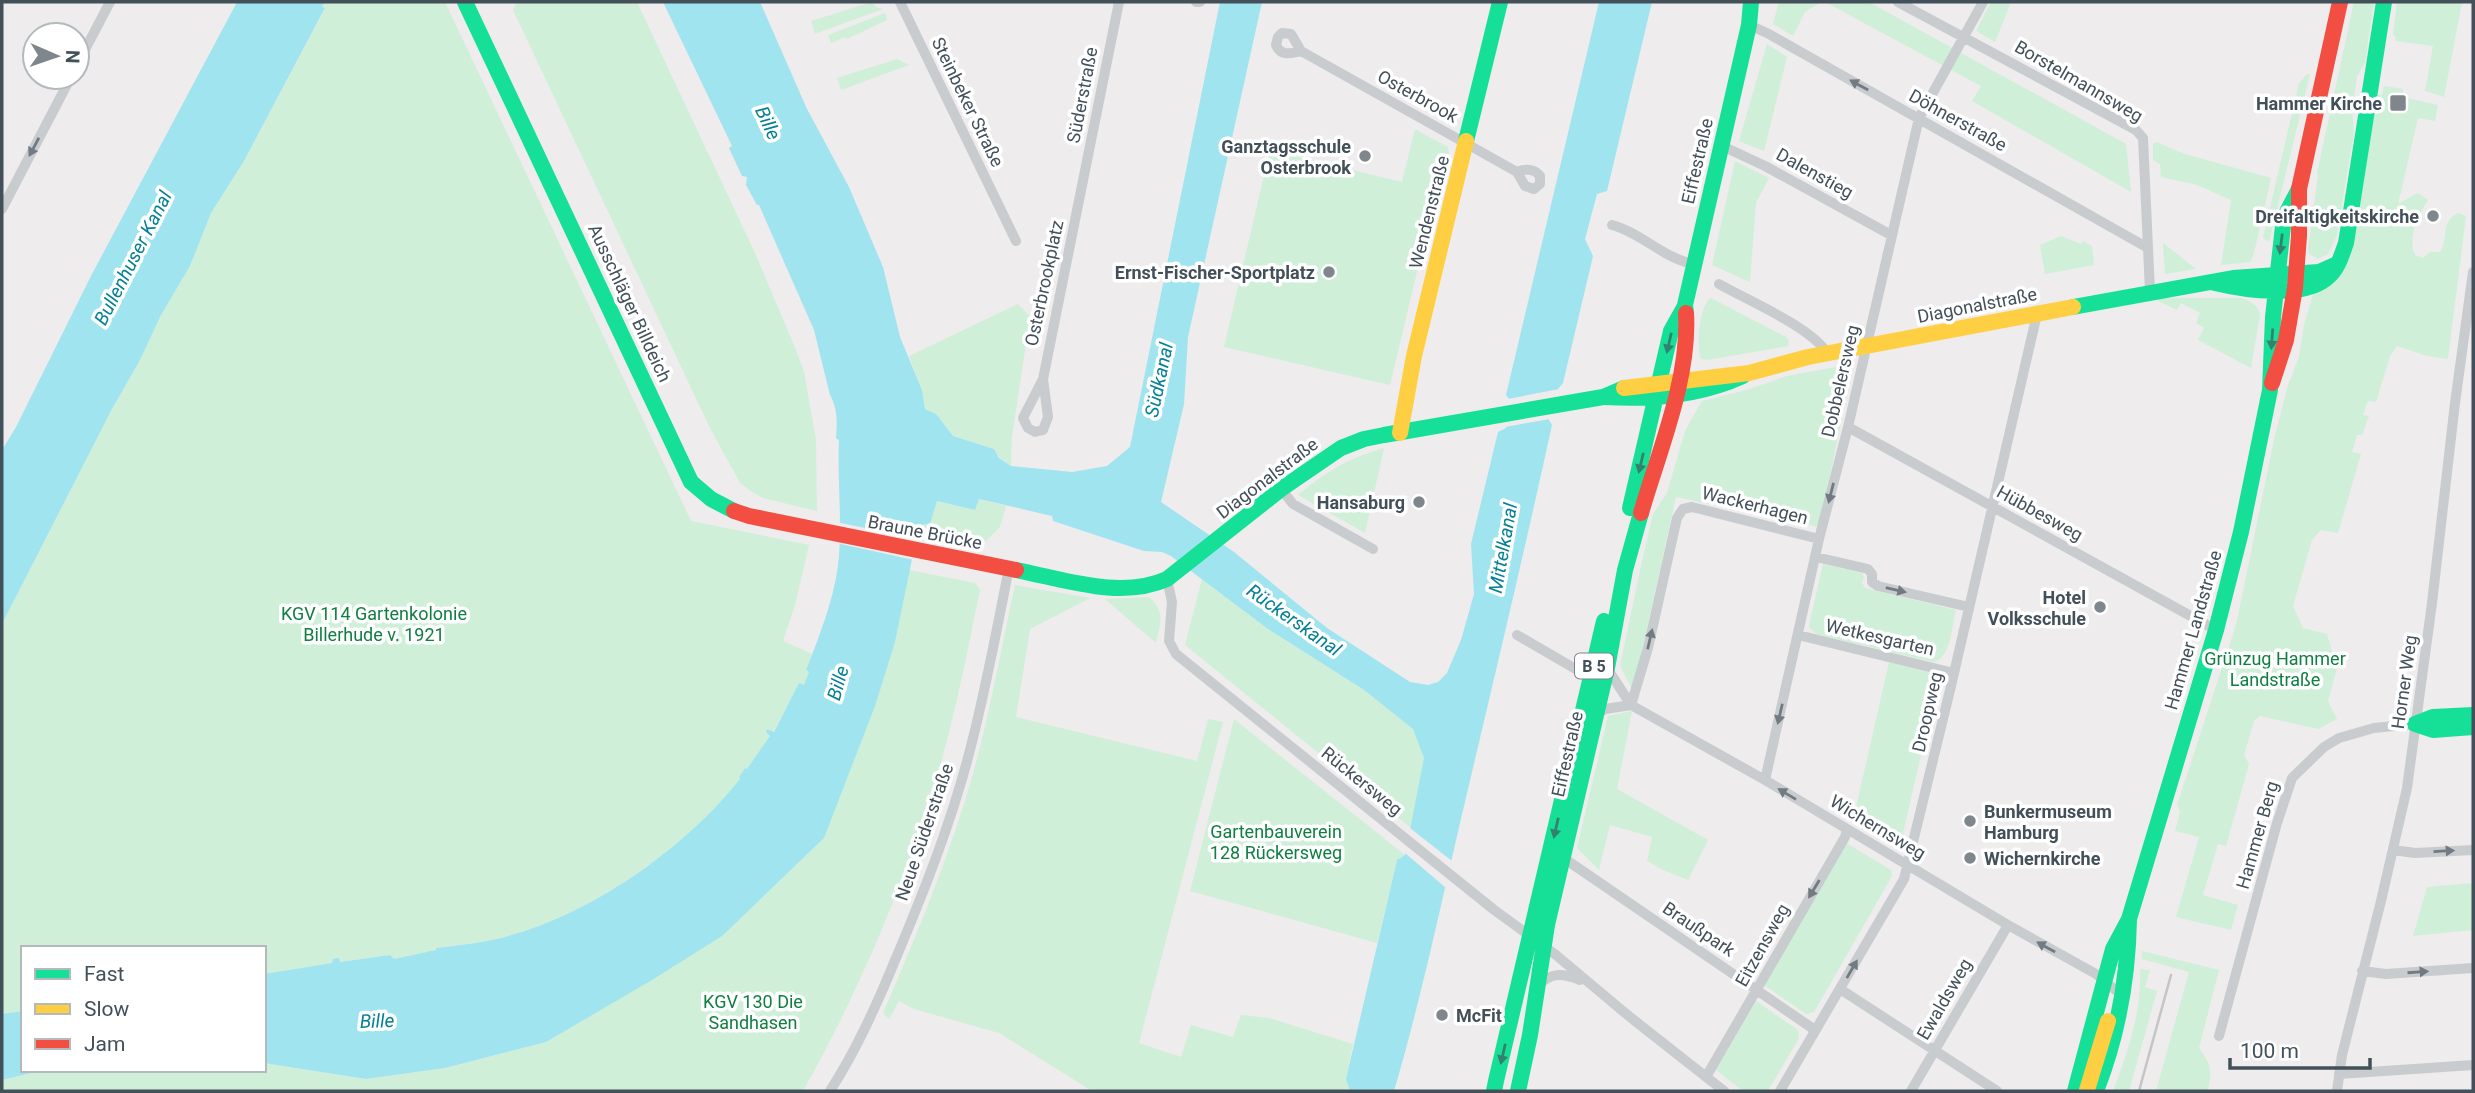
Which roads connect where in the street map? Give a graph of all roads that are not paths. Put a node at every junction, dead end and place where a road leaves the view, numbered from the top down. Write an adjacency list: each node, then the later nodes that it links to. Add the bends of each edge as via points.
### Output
1 (110, 2): 14 (street)
2 (466, 2): 47 (main road, Ausschläger Billdeich, via 691,482 713,502 732,511)
3 (900, 2): 24 (street, Steinbeker Straße)
4 (1119, 2): 22 (street, Süderstraße)
5 (1500, 2): 18 (main road, Wendenstraße)
6 (1751, 2): 12 (main road, Eiffestraße / B 5)
7 (1762, 2): 12 (main road, Eiffestraße / B 5)
8 (1898, 2): 13 (street, Borstelmannsweg)
9 (1983, 2): 13 (street, Dobbelersweg)
10 (2340, 2): 21 (main road, Hammer Landstraße)
11 (2384, 2): 31 (main road, Diagonalstraße, via 2346,243 2337,264)
12 (1749, 25): 17 (street, Döhnerstraße, one-way to 12); 19 (main road, Eiffestraße / B 5)
13 (1964, 37): 17 (street, Dobbelersweg); 28 (street, Borstelmannsweg, via 2115,118 2143,138)
14 (91, 38)
15 (1301, 51): 18 (street, Osterbrook)
16 (64, 91): 23 (street, one-way to 23)
17 (1919, 118): 26 (street, Dobbelersweg); 28 (street, Döhnerstraße)
18 (1466, 143): 20 (street, Osterbrook); 44 (main road, Wendenstraße, via 1414,356)
19 (1720, 145): 26 (street, Dalenstieg); 29 (main road, Eiffestraße / B 5)
20 (1517, 172)
21 (2299, 189): 31 (main road, Hammer Landstraße); 32 (main road, Hammer Landstraße, one-way to 32, via 2286,214)
22 (1080, 195): 39 (street, Osterbrookplatz)
23 (2, 209)
24 (1004, 217): 27 (street, Osterbrookplatz)
25 (1612, 225): 29 (street, via 1677,260)
26 (1891, 235): 37 (street, Dobbelersweg)
27 (1016, 241)
28 (2148, 248): 34 (street, Borstelmannsweg)
29 (1694, 264): 35 (main road, Eiffestraße / B 5)
30 (2473, 272): 63 (street, Horner Weg)
31 (2295, 281): 32 (main road, Diagonalstraße); 42 (main road, Hammer Landstraße, via 2283,361)
32 (2277, 282): 34 (main road, Diagonalstraße, via 2233,278); 42 (main road, Hammer Landstraße, one-way to 42)
33 (1719, 284): 38 (street, via 1805,333)
34 (2150, 292): 36 (main road, Diagonalstraße)
35 (1685, 305): 40 (main road, Eiffestraße / B 5, via 1686,337); 41 (main road, Eiffestraße / B 5, one-way to 41, via 1671,331)
36 (2037, 314): 37 (main road, Diagonalstraße); 46 (street, Droopweg)
37 (1866, 346): 38 (main road, Diagonalstraße); 43 (street, Dobbelersweg)
38 (1827, 353): 40 (main road, Diagonalstraße, via 1749,373 1719,388)
39 (1043, 379)
40 (1677, 387): 41 (main road, Diagonalstraße); 57 (main road, Eiffestraße / B 5, via 1625,570)
41 (1658, 390): 44 (main road, Diagonalstraße, via 1623,387 1602,397); 59 (main road, Eiffestraße / B 5, one-way to 59)
42 (2270, 390): 54 (main road, Hammer Landstraße)
43 (1848, 426): 46 (street, Hübbesweg); 48 (street, Dobbelersweg, one-way to 48)
44 (1401, 433): 45 (main road, Diagonalstraße, via 1340,448)
45 (1281, 489): 49 (street, via 1293,504); 52 (main road, Diagonalstraße)
46 (1993, 507): 53 (street, Droopweg); 54 (street, Hübbesweg)
47 (834, 533): 51 (main road, Braune Brücke)
48 (1819, 539): 50 (street, Dobbelersweg); 60 (street, Wackerhagen, one-way to 48, via 1683,509 1692,507)
49 (1373, 549)
50 (1816, 557): 53 (street, one-way to 53, via 1868,569 1878,586); 56 (street, Dobbelersweg)
51 (1009, 568): 52 (main road, Diagonalstraße, via 1113,588 1144,588); 90 (street, Neue Süderstraße, via 972,745 935,859 869,1020)
52 (1167, 579): 74 (street, Rückersweg, via 1172,602 1169,640 1176,654)
53 (1969, 607): 58 (street, Droopweg)
54 (2216, 630): 72 (main road, Hammer Landstraße)
55 (1517, 635): 59 (street)
56 (1798, 635): 58 (street, Wetkesgarten); 66 (street, Dobbelersweg, one-way to 66)
57 (1607, 668): 60 (street, Wichernsweg); 61 (main road, Eiffestraße / B 5)
58 (1954, 673): 71 (street, Droopweg)
59 (1591, 678): 65 (main road, Eiffestraße / B 5)
60 (1631, 705): 61 (street); 66 (street, Wichernsweg)
61 (1596, 713): 65 (street); 70 (main road, Eiffestraße / B 5)
62 (2473, 715): 63 (main road)
63 (2415, 724): 64 (main road, via 2433,730); 68 (street, Horner Weg); 84 (street, Hammer Berg, via 2339,738 2292,778)
64 (2473, 727)
65 (1579, 730): 74 (main road, Eiffestraße / B 5, one-way to 74)
66 (1765, 780): 67 (street, Wichernsweg, one-way to 66)
67 (1847, 830): 71 (street, Wichernsweg); 81 (street, Eitzensweg, one-way to 81)
68 (2393, 850): 69 (street, one-way to 69); 76 (street, Horner Weg)
69 (2473, 850)
70 (1562, 857): 74 (main road, Eiffestraße / B 5); 81 (street, Braußpark)
71 (1908, 866): 73 (street, Wichernsweg); 80 (street, Droopweg, one-way to 71)
72 (2129, 919): 77 (main road, Hammer Landstraße, via 2113,949); 82 (main road, Hammer Landstraße)
73 (2008, 925): 77 (street, Wichernsweg, one-way to 73); 85 (street, Ewaldsweg)
74 (1536, 941): 78 (street, Rückersweg); 79 (main road, Eiffestraße / B 5); 89 (main road, Eiffestraße / B 5, one-way to 89)
75 (2473, 968): 76 (street, one-way to 75, via 2386,974)
76 (2362, 971): 87 (street, Horner Weg)
77 (2105, 981): 82 (street, Wichernsweg); 96 (main road, Hammer Landstraße); 97 (main road, via 2111,1004)
78 (1589, 983): 79 (street, Rückersweg, via 1560,974); 88 (street, Rückersweg)
79 (1537, 986): 91 (main road, Eiffestraße / B 5)
80 (1840, 989): 83 (street, Droopweg); 85 (street)
81 (1757, 990): 83 (street, Braußpark); 88 (street, Eitzensweg)
82 (2124, 997): 98 (main road, Hammer Landstraße)
83 (1815, 1030): 93 (street, Droopweg)
84 (2219, 1037)
85 (1934, 1051): 94 (street, Ewaldsweg); 95 (street)
86 (2473, 1065): 87 (street)
87 (2339, 1074): 99 (street, Horner Weg)
88 (1709, 1084): 92 (street, Rückersweg)
89 (1495, 1088)
90 (830, 1091)
91 (1518, 1091)
92 (1724, 1091)
93 (1780, 1091)
94 (1911, 1091)
95 (1997, 1091)
96 (2075, 1091)
97 (2087, 1091)
98 (2096, 1091)
99 (2337, 1091)

